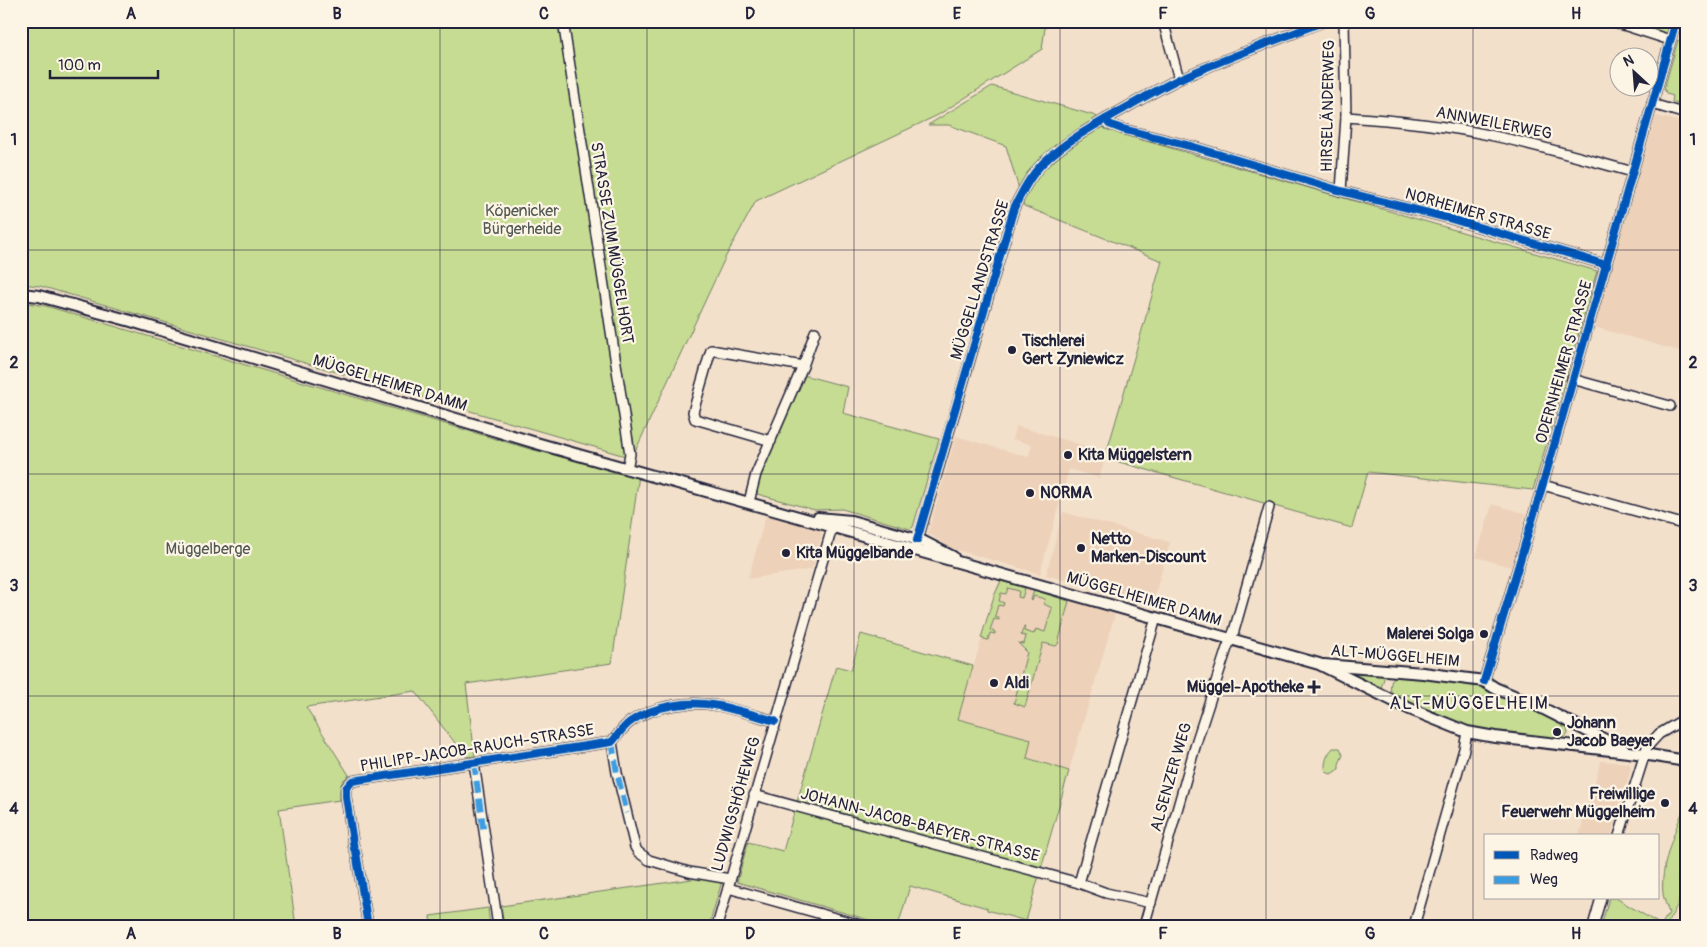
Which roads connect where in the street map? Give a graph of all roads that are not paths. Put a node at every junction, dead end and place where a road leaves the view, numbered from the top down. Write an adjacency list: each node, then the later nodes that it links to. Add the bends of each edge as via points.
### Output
1 (563, 21): 22 (street, STRASSE ZUM MÜGGELHORT, via 630,454)
2 (1163, 21): 8 (street)
3 (1325, 21): 8 (street, MÜGGELLANDSTRASSE)
4 (1344, 21): 11 (street, HIRSELÄNDERWEG)
5 (1610, 21): 7 (street)
6 (1676, 21): 7 (street, ODERNHEIMER STRASSE)
7 (1670, 40): 9 (street, ODERNHEIMER STRASSE)
8 (1179, 79): 12 (street, MÜGGELLANDSTRASSE)
9 (1652, 104): 10 (street); 13 (street, ODERNHEIMER STRASSE)
10 (1686, 114)
11 (1346, 117): 13 (street, ANNWEILERWEG, via 1488,134); 14 (street, HIRSELÄNDERWEG)
12 (1106, 119): 14 (street, via 1109,124 1122,129); 28 (street, MÜGGELLANDSTRASSE, via 1042,164 1014,208)
13 (1633, 172): 15 (street, ODERNHEIMER STRASSE)
14 (1341, 191): 15 (street, NORHEIMER STRASSE, via 1448,218)
15 (1607, 265): 19 (street, ODERNHEIMER STRASSE)
16 (21, 294): 22 (main road, MÜGGELHEIMER DAMM, via 131,321)
17 (815, 332): 18 (street)
18 (803, 366): 21 (street); 21 (street, via 711,350 694,418)
19 (1572, 379): 20 (street, ODERNHEIMER STRASSE); 23 (street, ODERNHEIMER STRASSE)
20 (1670, 406)
21 (771, 441): 24 (street, via 756,474)
22 (628, 469): 24 (main road, MÜGGELHEIMER DAMM)
23 (1543, 485): 27 (street); 32 (street, ODERNHEIMER STRASSE)
24 (749, 502): 26 (main road, MÜGGELHEIMER DAMM)
25 (1269, 507): 30 (street)
26 (833, 522): 28 (main road, MÜGGELHEIMER DAMM); 34 (street, LUDWIGSHÖHEWEG)
27 (1686, 525)
28 (916, 545): 29 (main road, MÜGGELHEIMER DAMM, via 961,562)
29 (1156, 618): 30 (main road, MÜGGELHEIMER DAMM); 44 (street)
30 (1231, 639): 31 (main road, MÜGGELHEIMER DAMM); 46 (street, ALSENZER WEG, via 1197,740)
31 (1319, 664): 32 (main road, ALT-MÜGGELHEIM); 35 (main road, ALT-MÜGGELHEIM, via 1410,709)
32 (1484, 681): 37 (main road, ALT-MÜGGELHEIM)
33 (1686, 718): 38 (street, via 1654,739)
34 (775, 721): 36 (street, PHILIPP-JACOB-RAUCH-STRASSE, via 706,704 676,706 652,711 630,722); 41 (street, LUDWIGSHÖHEWEG)
35 (1468, 732): 37 (main road, ALT-MÜGGELHEIM); 52 (street)
36 (612, 742): 40 (street, PHILIPP-JACOB-RAUCH-STRASSE); 43 (street, via 621,792 638,852 649,860)
37 (1631, 753): 38 (main road, ALT-MÜGGELHEIM)
38 (1644, 754): 39 (main road, ALT-MÜGGELHEIM); 42 (street)
39 (1686, 761)
40 (474, 763): 47 (street, PHILIPP-JACOB-RAUCH-STRASSE, via 349,783 346,796); 48 (street)
41 (754, 795): 43 (street, LUDWIGSHÖHEWEG); 44 (street, JOHANN-JACOB-BAEYER-STRASSE)
42 (1620, 834)
43 (729, 883): 49 (street, LUDWIGSHÖHEWEG); 50 (street)
44 (1079, 883): 46 (street, JOHANN-JACOB-BAEYER-STRASSE)
45 (1600, 900): 53 (street)
46 (1151, 903): 51 (street, ALSENZER WEG)
47 (368, 926)
48 (498, 926)
49 (717, 926)
50 (864, 926)
51 (1144, 926)
52 (1414, 926)
53 (1592, 926)

